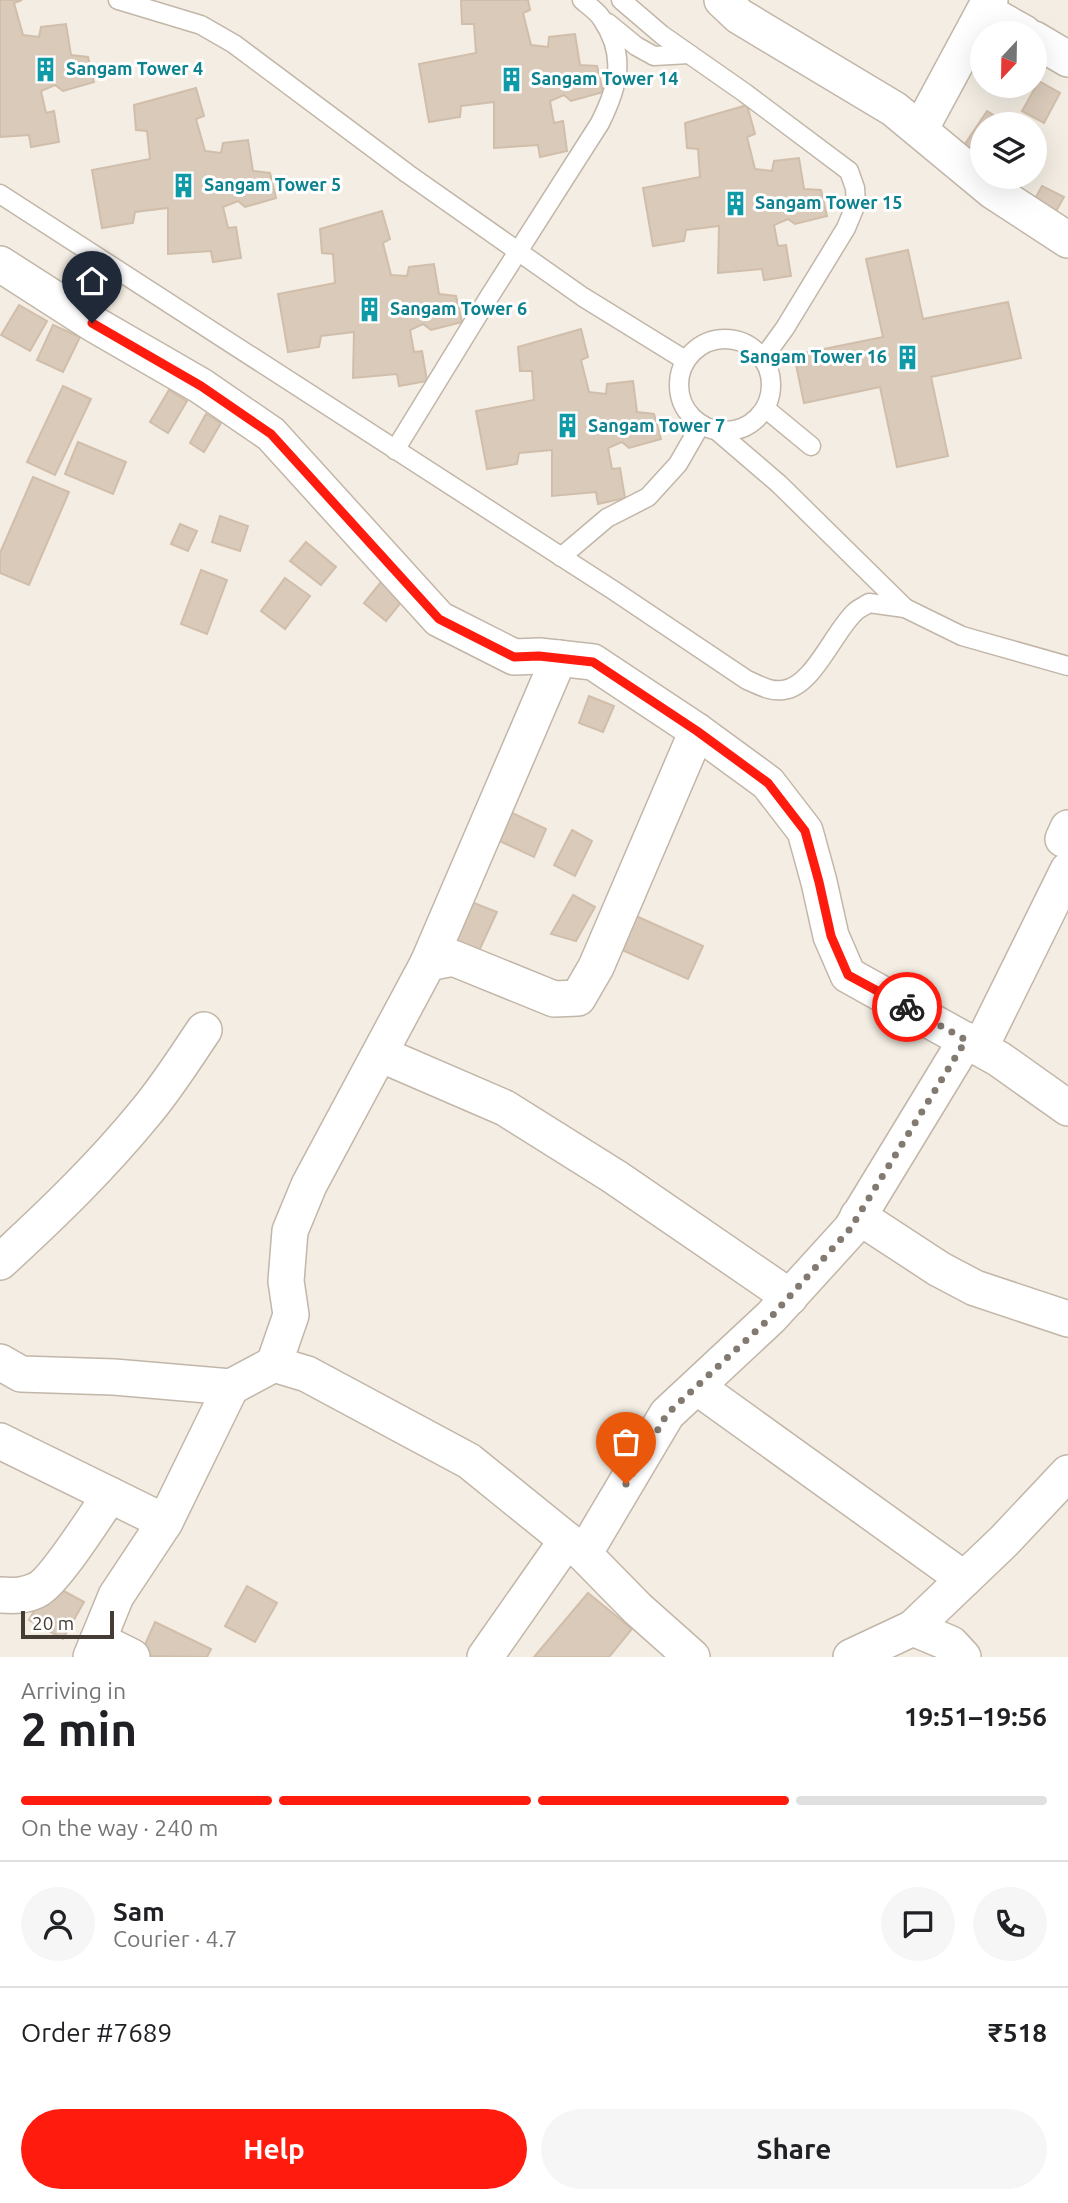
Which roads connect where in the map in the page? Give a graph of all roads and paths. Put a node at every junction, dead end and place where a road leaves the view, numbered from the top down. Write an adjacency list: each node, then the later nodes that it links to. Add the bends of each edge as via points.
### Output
1 (118, 0): 14 (lane, via 201,25 234,44)
2 (582, 0): 6 (lane)
3 (621, 0): 9 (lane)
4 (722, 0): 11 (street, via 739,16 894,109)
5 (988, 6): 7 (street); 11 (street)
6 (601, 17): 9 (lane, via 654,56); 14 (lane, via 615,43 618,78 613,97)
7 (1008, 21)
8 (1047, 47): 10 (street)
9 (689, 54): 16 (lane, via 849,171 855,188 856,204 846,228)
10 (1068, 59)
11 (920, 130): 13 (street, via 993,191)
12 (0, 194): 21 (lane)
13 (1068, 240)
14 (519, 251): 17 (lane); 21 (lane)
15 (0, 264): 24 (street, via 271,434 439,619 514,657)
16 (764, 357): 17 (lane, via 733,338 698,346); 18 (lane, via 772,392)
17 (685, 360): 19 (lane, via 679,377 680,395 688,412)
18 (766, 409): 19 (lane, via 753,423 737,430); 20 (lane)
19 (709, 427): 22 (lane, via 648,497 607,518); 23 (lane, via 779,484)
20 (811, 446)
21 (395, 450): 22 (lane)
22 (561, 556): 23 (lane, via 747,680 770,690 785,691 797,685 855,612 869,603)
23 (905, 608): 25 (lane, via 962,636)
24 (559, 658): 26 (street, via 593,662); 30 (street)
25 (1068, 666)
26 (697, 731): 30 (street, via 596,967 578,998 554,999 453,958); 32 (street, via 768,783 805,831 831,936 848,975)
27 (1068, 828): 28 (street, via 1063,839)
28 (1068, 841)
29 (1068, 870): 32 (street)
30 (428, 963): 33 (street)
31 (204, 1030): 36 (street, via 116,1147)
32 (973, 1044): 34 (street); 35 (street)
33 (380, 1054): 37 (street, via 505,1108); 40 (street, via 309,1185 290,1231 286,1280 291,1315)
34 (1068, 1108)
35 (859, 1216): 37 (street); 38 (street, via 975,1288)
36 (0, 1262)
37 (790, 1297): 42 (street)
38 (1068, 1319)
39 (0, 1362): 41 (street, via 20,1374)
40 (274, 1364): 41 (street); 47 (street, via 307,1374 469,1461)
41 (231, 1387): 46 (street)
42 (697, 1387): 47 (street, via 667,1414); 48 (street)
43 (0, 1441): 45 (street)
44 (1068, 1473): 48 (street)
45 (110, 1495): 46 (street); 49 (street, via 40,1589 18,1597)
46 (165, 1522): 51 (street, via 117,1596)
47 (575, 1547): 52 (street); 54 (street)
48 (964, 1579): 50 (street)
49 (0, 1595)
50 (913, 1628): 55 (street); 56 (street, via 951,1644)
51 (94, 1648): 53 (street)
52 (686, 1655)
53 (132, 1657)
54 (485, 1657)
55 (851, 1657)
56 (963, 1657)

